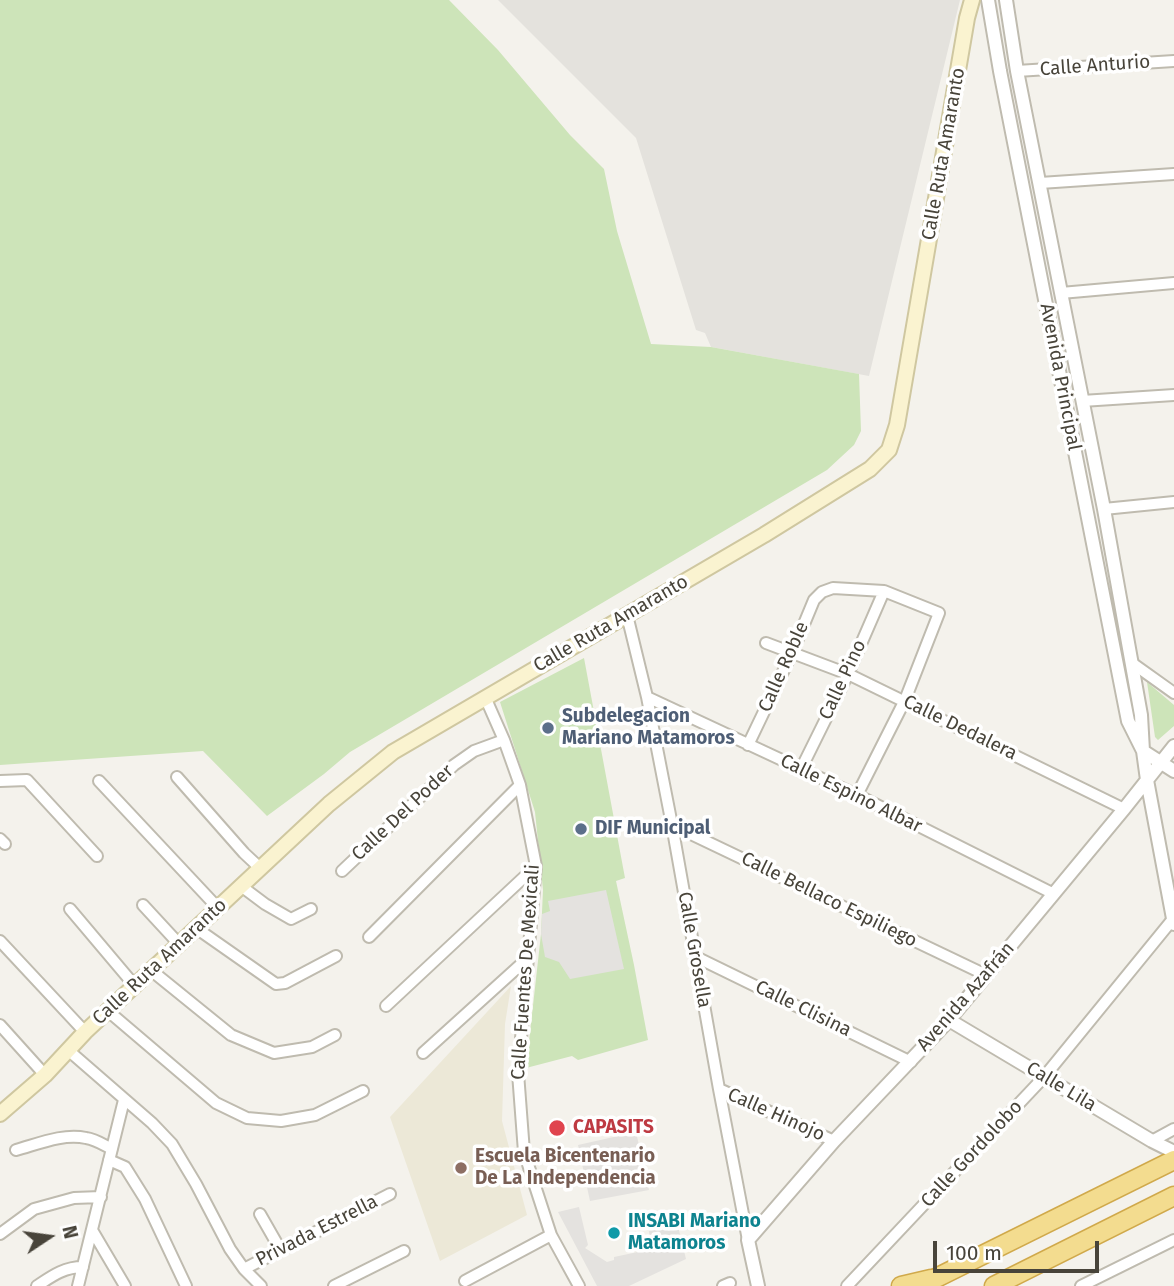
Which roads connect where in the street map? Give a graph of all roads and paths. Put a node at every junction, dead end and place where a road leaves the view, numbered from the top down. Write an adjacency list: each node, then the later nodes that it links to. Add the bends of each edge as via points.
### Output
1 (972, 0): 15 (main road, Calle Ruta Amaranto, via 890,450 870,469)
2 (988, 0): 27 (street, Avenida Principal, via 1120,684 1128,721)
3 (1006, 0): 5 (street, Avenida Principal)
4 (1174, 61): 5 (street, Calle Anturio)
5 (1017, 71): 7 (street, Avenida Principal)
6 (1174, 174): 7 (street)
7 (1040, 183): 9 (street, Avenida Principal)
8 (1174, 283): 9 (street)
9 (1061, 293): 11 (street, Avenida Principal)
10 (1174, 395): 11 (street)
11 (1082, 401): 13 (street, Avenida Principal)
12 (1174, 502): 13 (street)
13 (1104, 509): 18 (street, Avenida Principal)
14 (884, 591): 17 (street, Calle Roble, via 833,588 822,592 814,600); 19 (street, Calle Pino); 23 (street, via 939,613)
15 (627, 615): 21 (main road, Calle Ruta Amaranto); 22 (street, Calle Grosella)
16 (766, 643): 17 (street, Calle Dedalera)
17 (792, 653): 19 (street, Calle Dedalera); 25 (street, Calle Roble)
18 (1132, 663): 20 (street); 27 (street, Avenida Principal)
19 (848, 674): 23 (street, Calle Dedalera); 29 (street, Calle Pino)
20 (1174, 694)
21 (485, 697): 24 (street, Calle Fuentes De Mexicali); 41 (main road, Calle Ruta Amaranto, via 393,752 328,804)
22 (647, 697): 25 (street, Calle Espino Albar); 38 (street, Calle Grosella)
23 (905, 700): 36 (street); 37 (street, Calle Dedalera)
24 (504, 740): 35 (street, Calle Fuentes De Mexicali); 42 (street, Calle Del Poder, via 474,751 454,765)
25 (748, 744): 29 (street, Calle Espino Albar)
26 (1174, 746): 28 (street, Avenida Azafrán)
27 (1143, 751): 28 (street); 33 (street, Avenida Principal)
28 (1161, 763): 30 (street); 33 (street, Avenida Azafrán)
29 (800, 769): 36 (street, Calle Espino Albar)
30 (1174, 771)
31 (177, 777): 41 (street)
32 (0, 780): 39 (street, via 27,780)
33 (1147, 780): 37 (street, Avenida Azafrán); 49 (street, Avenida Principal)
34 (99, 781): 46 (street)
35 (520, 785): 40 (street, Calle Fuentes De Mexicali); 51 (street)
36 (857, 795): 44 (street, Calle Espino Albar)
37 (1125, 809): 44 (street, Avenida Azafrán)
38 (672, 825): 55 (street, Calle Grosella); 58 (street, Calle Bellaco Espiliego)
39 (97, 856)
40 (536, 866): 56 (street, Calle Fuentes De Mexicali); 60 (street)
41 (260, 868): 43 (main road, Calle Ruta Amaranto)
42 (342, 871)
43 (241, 886): 46 (main road, Calle Ruta Amaranto); 48 (street, via 291,919)
44 (1054, 894): 58 (street, Avenida Azafrán)
45 (143, 905): 53 (street)
46 (218, 908): 50 (main road, Calle Ruta Amaranto)
47 (70, 909): 59 (street)
48 (311, 909)
49 (1174, 921): 70 (street, Calle Gordolobo)
50 (196, 928): 53 (main road, Calle Ruta Amaranto); 54 (street, via 276,984)
51 (369, 937)
52 (0, 941): 64 (street)
53 (179, 944): 57 (main road, Calle Ruta Amaranto)
54 (336, 956)
55 (696, 957): 68 (street, Calle Clisina); 71 (street, Calle Grosella)
56 (528, 958): 67 (street); 88 (street, Calle Fuentes De Mexicali, via 518,1073 524,1152)
57 (152, 971): 59 (main road, Calle Ruta Amaranto); 65 (street, via 231,1035 274,1053 312,1047)
58 (986, 975): 62 (street, Avenida Azafrán)
59 (135, 986): 61 (main road, Calle Ruta Amaranto)
60 (386, 1006)
61 (108, 1011): 64 (main road, Calle Ruta Amaranto); 72 (street, via 216,1103 247,1118 281,1121 315,1115)
62 (949, 1020): 68 (street, Avenida Azafrán); 70 (street, Calle Lila)
63 (0, 1025): 69 (street)
64 (85, 1032): 66 (main road, Calle Ruta Amaranto)
65 (335, 1035)
66 (68, 1050): 69 (main road, Calle Ruta Amaranto); 73 (street)
67 (423, 1052)
68 (911, 1062): 76 (street, Avenida Azafrán)
69 (45, 1074): 74 (main road, Calle Ruta Amaranto)
70 (1044, 1077): 77 (street, Calle Lila); 105 (street, Calle Gordolobo)
71 (719, 1089): 76 (street, Calle Hinojo); 89 (street, Calle Grosella)
72 (363, 1091)
73 (124, 1100): 80 (street); 94 (street, via 172,1144)
74 (1, 1110)
75 (1174, 1129): 77 (street)
76 (834, 1141): 89 (street, Avenida Azafrán)
77 (1152, 1141): 79 (street, Calle Lila)
78 (16, 1150): 80 (street, via 72,1136 88,1138)
79 (1174, 1152)
80 (110, 1155): 84 (street); 100 (street, via 125,1167 145,1199)
81 (1174, 1160): 96 (highway)
82 (390, 1194): 91 (street, Privada Estrella)
83 (1174, 1196): 107 (highway)
84 (101, 1197): 86 (street); 87 (street, via 74,1198 34,1209)
85 (260, 1214): 91 (street)
86 (92, 1230): 93 (street); 99 (street)
87 (0, 1234)
88 (551, 1236): 95 (street); 103 (street, Calle Fuentes De Mexicali)
89 (748, 1240): 104 (street, Calle Grosella)
90 (1174, 1240): 108 (street)
91 (280, 1249): 94 (street, Privada Estrella)
92 (404, 1251): 102 (street)
93 (83, 1267): 97 (street, via 61,1270); 98 (street)
94 (244, 1269): 101 (street)
95 (465, 1281)
96 (927, 1282): 106 (highway)
97 (37, 1286)
98 (78, 1286)
99 (125, 1286)
100 (186, 1286)
101 (261, 1286)
102 (334, 1286)
103 (579, 1286)
104 (758, 1286)
105 (847, 1286)
106 (901, 1286)
107 (994, 1286)
108 (1081, 1286)

